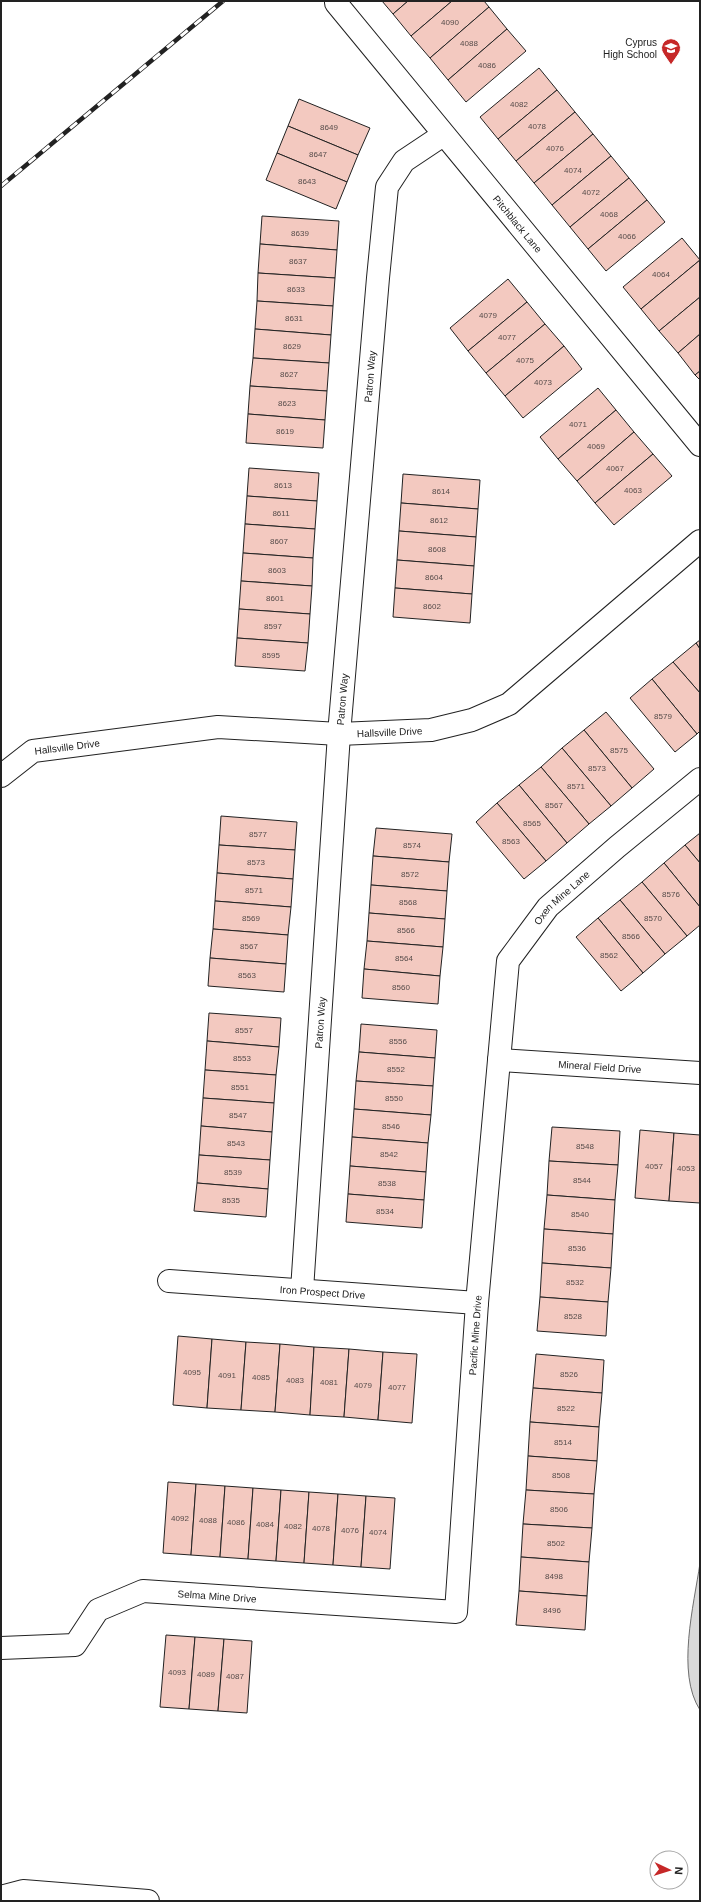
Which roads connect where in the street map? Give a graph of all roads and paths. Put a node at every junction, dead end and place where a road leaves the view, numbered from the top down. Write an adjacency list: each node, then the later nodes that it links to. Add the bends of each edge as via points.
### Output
1 (336, 3): 2 (street, Pitchblack Lane)
2 (444, 135): 3 (street, Pitchblack Lane); 5 (street, Patron Way, via 404,161 387,187)
3 (700, 444)
4 (700, 541): 5 (street, Hallsville Drive, via 509,704 472,720 432,730)
5 (339, 734): 6 (street, Hallsville Drive, via 218,727 33,751); 11 (street, Patron Way)
6 (1, 776)
7 (700, 779): 8 (street, Oxen Mine Lane, via 548,907 508,961)
8 (499, 1060): 9 (street, Mineral Field Drive); 12 (street, Pacific Mine Drive)
9 (700, 1073)
10 (169, 1281): 11 (street, Iron Prospect Drive)
11 (302, 1290): 12 (street, Iron Prospect Drive)
12 (476, 1303): 13 (street, Pacific Mine Drive)
13 (456, 1612): 14 (street, Selma Mine Drive, via 143,1591 98,1610 75,1645)
14 (1, 1648)
15 (1, 1897): 16 (street, via 23,1891)
16 (148, 1901)

